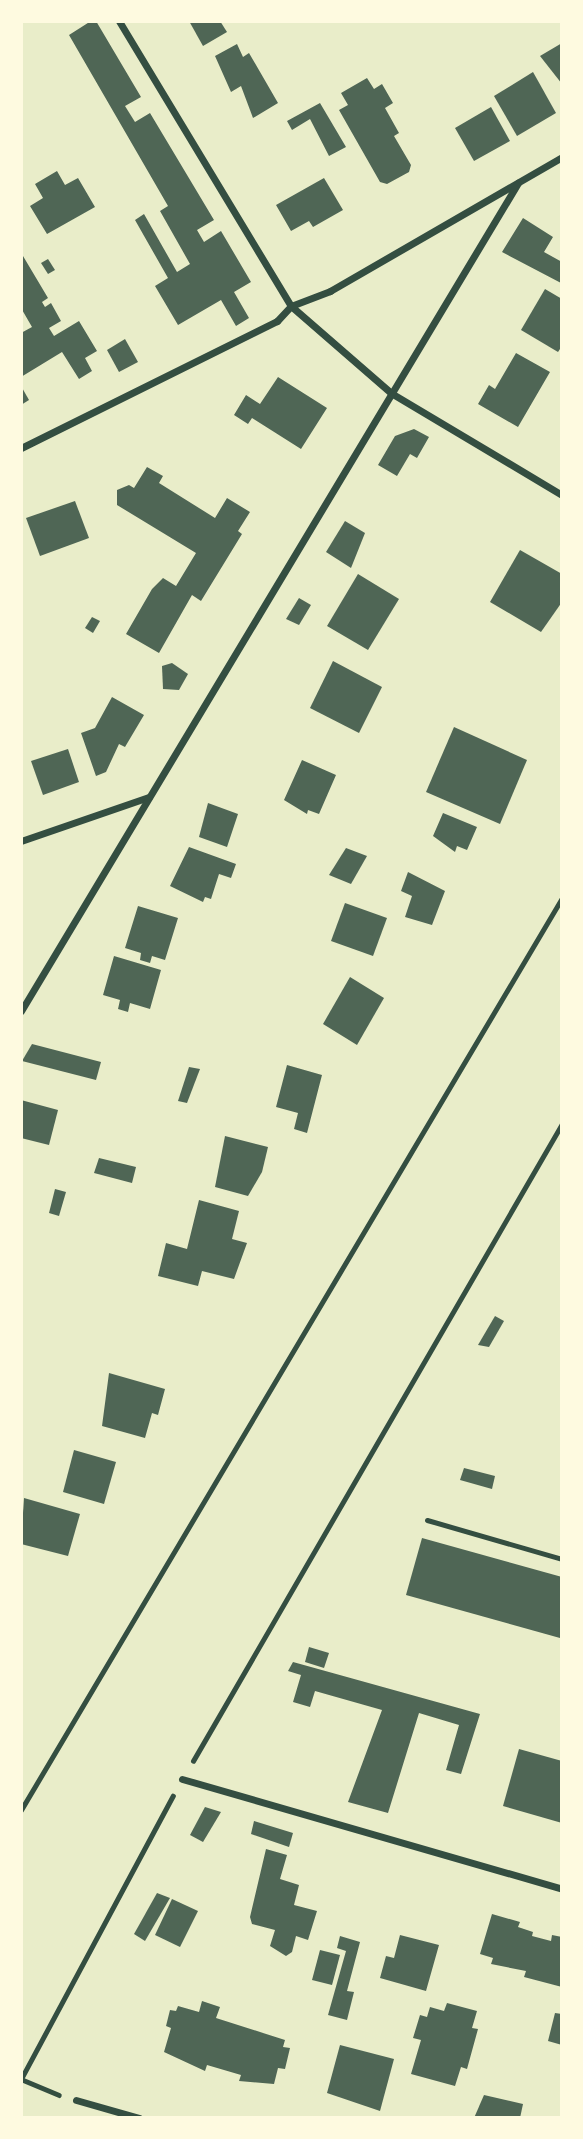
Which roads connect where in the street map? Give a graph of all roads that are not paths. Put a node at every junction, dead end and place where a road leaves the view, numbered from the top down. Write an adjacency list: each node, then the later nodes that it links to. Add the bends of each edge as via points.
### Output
1 (119, 21): 4 (street)
2 (562, 157): 3 (street)
3 (518, 183): 4 (street, via 330,291); 5 (street)
4 (291, 306): 5 (street); 6 (street, via 277,321)
5 (391, 393): 7 (street); 8 (street)
6 (21, 448)
7 (562, 495)
8 (149, 796): 9 (street); 10 (street)
9 (21, 841)
10 (21, 1011)
11 (427, 1520): 12 (lane)
12 (562, 1559)
13 (182, 1779): 14 (street)
14 (562, 1889)
15 (76, 2101): 16 (street)
16 (139, 2118)

